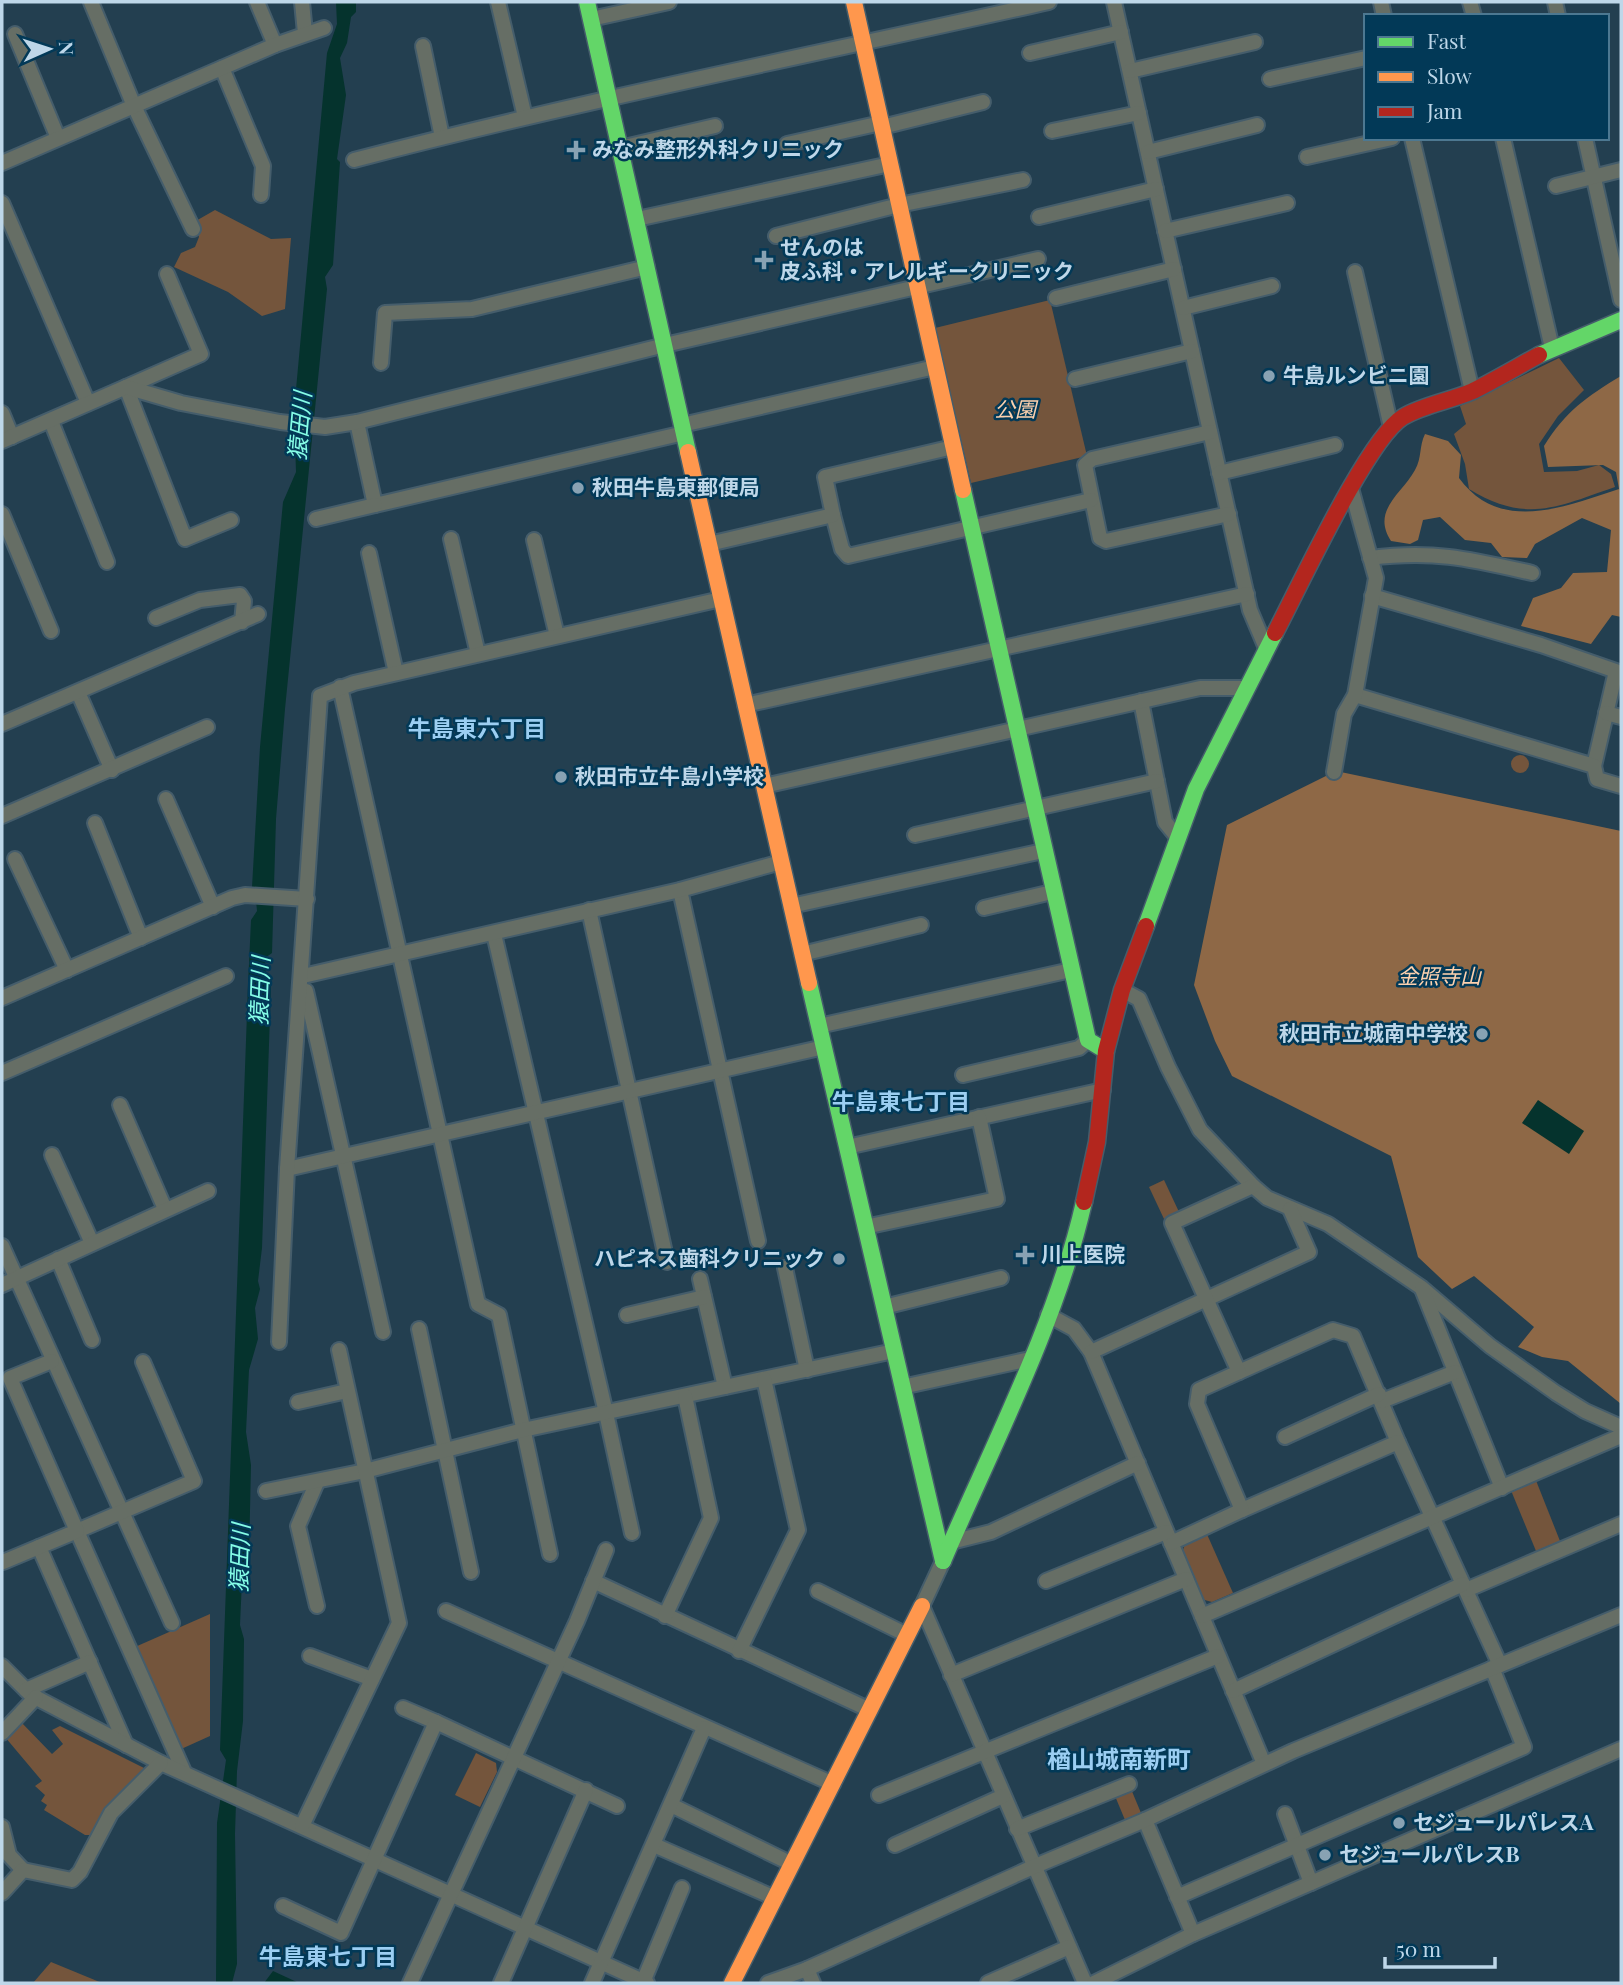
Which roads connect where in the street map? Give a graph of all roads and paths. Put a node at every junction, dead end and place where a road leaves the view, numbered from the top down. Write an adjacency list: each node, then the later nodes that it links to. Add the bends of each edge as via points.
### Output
1 (91, 2): 26 (street)
2 (257, 2): 16 (street)
3 (302, 2): 13 (street)
4 (498, 2): 28 (street)
5 (587, 2): 10 (street)
6 (669, 2): 10 (street)
7 (853, 2): 17 (street)
8 (1049, 2): 17 (street)
9 (1114, 2): 12 (street)
10 (591, 19): 24 (street)
11 (324, 28): 13 (street)
12 (1121, 32): 19 (street); 22 (street)
13 (305, 33): 16 (street)
14 (15, 34): 34 (street)
15 (1255, 42): 22 (street)
16 (275, 45): 21 (street)
17 (864, 45): 24 (street); 29 (street)
18 (424, 46): 33 (street)
19 (1030, 53)
20 (1364, 58): 23 (street)
21 (222, 68): 26 (street); 51 (street, via 263,166)
22 (1130, 71): 27 (street)
23 (1270, 79)
24 (608, 98): 28 (street); 40 (street)
25 (984, 103): 29 (street)
26 (134, 106): 34 (street); 57 (street)
27 (1139, 113): 32 (street); 41 (street)
28 (524, 117): 33 (street)
29 (882, 125): 39 (street); 45 (street)
30 (1257, 125): 41 (street)
31 (715, 127): 40 (street)
32 (1052, 131)
33 (442, 137): 43 (street)
34 (58, 138): 44 (street)
35 (1384, 140): 42 (street)
36 (1412, 140): 78 (street)
37 (1503, 140): 72 (street)
38 (1586, 140): 47 (street)
39 (786, 144)
40 (620, 148): 56 (street)
41 (1148, 152): 50 (street)
42 (1307, 158)
43 (355, 160)
44 (2, 163)
45 (890, 164): 54 (street); 56 (street)
46 (1621, 170): 47 (street)
47 (1594, 176): 49 (street); 68 (street)
48 (1023, 180): 54 (street)
49 (1556, 186)
50 (1156, 189): 55 (street); 58 (street)
51 (261, 195)
52 (2, 203): 79 (street)
53 (1287, 203): 58 (street)
54 (899, 205): 59 (street); 65 (street)
55 (1039, 217)
56 (637, 219): 61 (street)
57 (193, 229)
58 (1166, 231): 62 (street)
59 (776, 236)
60 (1038, 259): 65 (street)
61 (647, 267): 71 (street); 74 (street, via 472,309 386,313)
62 (1174, 269): 67 (street); 69 (street)
63 (1355, 272): 83 (street)
64 (167, 274): 77 (street, via 201,354)
65 (917, 285): 71 (street); 75 (street)
66 (1272, 286): 69 (street)
67 (1056, 298)
68 (1621, 300)
69 (1182, 308): 73 (street)
70 (1621, 320): 72 (street)
71 (665, 345): 82 (street); 84 (street)
72 (1552, 348): 78 (street)
73 (1192, 351): 76 (street); 85 (street)
74 (381, 363)
75 (935, 367): 84 (street); 88 (street)
76 (1075, 379)
77 (126, 387): 79 (street); 82 (street, via 280,422 325,427); 97 (street, via 185,539)
78 (1472, 390): 83 (street, via 1403,416)
79 (88, 403): 81 (street)
80 (2, 414): 86 (street)
81 (51, 421): 86 (street); 104 (street)
82 (357, 422): 92 (street)
83 (1391, 426): 90 (street)
84 (683, 429): 92 (street); 101 (street)
85 (1210, 432): 89 (street); 91 (street, via 1092,459 1084,465)
86 (7, 439)
87 (1335, 445): 89 (street)
88 (953, 447): 95 (street, via 825,477); 98 (street)
89 (1219, 473): 94 (street)
90 (1352, 492): 103 (street); 115 (street)
91 (1091, 500): 94 (street, via 1100,538 1106,541); 98 (street)
92 (375, 505): 96 (street)
93 (2, 514): 112 (street)
94 (1229, 514): 106 (street)
95 (833, 515): 98 (street, via 848,556); 101 (street)
96 (316, 519)
97 (231, 520)
98 (970, 526): 114 (street)
99 (452, 539): 116 (street)
100 (534, 540): 113 (street)
101 (709, 544): 108 (street)
102 (369, 553): 117 (street)
103 (1370, 558): 105 (street, via 1410,553 1451,555); 107 (street, via 1376,578)
104 (107, 562)
105 (1532, 573)
106 (1247, 594): 114 (street); 115 (street)
107 (1372, 596): 121 (street); 124 (street, via 1616,671)
108 (721, 599): 113 (street); 123 (street)
109 (258, 614): 111 (street)
110 (156, 618): 111 (street, via 200,600 240,595 244,601)
111 (242, 622): 120 (street)
112 (51, 631)
113 (557, 636): 116 (street)
114 (997, 648): 123 (street); 128 (street)
115 (1266, 648): 119 (street)
116 (478, 654): 117 (street)
117 (396, 673): 118 (street)
118 (341, 687): 146 (street, via 320,696); 155 (street)
119 (1246, 688): 122 (street, via 1200,688); 140 (street, via 1196,789)
120 (78, 692): 126 (street); 130 (street)
121 (1355, 695): 129 (street); 131 (street, via 1344,715)
122 (1140, 701): 128 (street); 132 (street)
123 (745, 705): 133 (street)
124 (1606, 713): 125 (street); 129 (street)
125 (1621, 717)
126 (2, 724)
127 (207, 727): 130 (street)
128 (1015, 729): 133 (street); 136 (street)
129 (1594, 766): 134 (street, via 1597,779)
130 (112, 770): 137 (street)
131 (1334, 772)
132 (1157, 781): 136 (street); 140 (street, via 1165,822)
133 (764, 786): 143 (street)
134 (1621, 786)
135 (166, 799): 148 (street)
136 (1033, 808): 139 (street); 141 (street)
137 (2, 816)
138 (95, 823): 153 (street)
139 (915, 835)
140 (1178, 838): 160 (street)
141 (1043, 851): 145 (street); 147 (street)
142 (15, 859): 156 (street)
143 (781, 862): 144 (street); 147 (street)
144 (680, 890): 150 (street); 166 (street)
145 (1052, 892): 149 (street); 157 (street)
146 (307, 899): 148 (street, via 245,895); 159 (street)
147 (791, 906): 154 (street)
148 (213, 907): 153 (street)
149 (984, 908)
150 (589, 910): 152 (street); 170 (street)
151 (921, 925): 154 (street)
152 (494, 934): 155 (street); 172 (street)
153 (141, 938): 156 (street)
154 (802, 954): 162 (street)
155 (399, 955): 159 (street); 174 (street)
156 (67, 970): 161 (street)
157 (1071, 970): 162 (street); 163 (street)
158 (226, 976): 167 (street)
159 (303, 976): 177 (street); 178 (street)
160 (1122, 990): 165 (street); 179 (street, via 1139,999 1199,1130)
161 (2, 998)
162 (819, 1026): 164 (street)
163 (1088, 1040): 165 (street); 168 (street, via 1079,1048)
164 (824, 1047): 166 (street); 175 (street)
165 (1106, 1051): 169 (street)
166 (720, 1072): 170 (street); 184 (street)
167 (2, 1073)
168 (963, 1075)
169 (1103, 1090): 173 (street); 197 (street, via 1097,1142 1074,1244)
170 (630, 1091): 172 (street); 188 (street)
171 (120, 1105): 181 (street)
172 (537, 1112): 174 (street); 219 (street)
173 (979, 1117): 175 (street); 183 (street, via 997,1199)
174 (442, 1134): 177 (street); 221 (street, via 478,1304 499,1315)
175 (847, 1147): 183 (street)
176 (52, 1155): 185 (street)
177 (345, 1157): 178 (street); 200 (street)
178 (287, 1169): 202 (street)
179 (1254, 1186): 182 (street); 195 (street, via 1172,1223)
180 (208, 1191): 181 (street)
181 (165, 1209): 185 (street)
182 (1290, 1209): 193 (street, via 1328,1224); 195 (street, via 1309,1252)
183 (865, 1227): 196 (street)
184 (758, 1241)
185 (92, 1243): 187 (street)
186 (2, 1246): 192 (street)
187 (58, 1259): 192 (street); 201 (street)
188 (667, 1262)
189 (785, 1268): 209 (street)
190 (1002, 1278): 196 (street)
191 (700, 1279): 194 (street)
192 (9, 1282): 207 (street)
193 (1422, 1288): 211 (street); 220 (street, via 1490,1346 1556,1393)
194 (704, 1297): 198 (street); 213 (street)
195 (1204, 1298): 205 (street); 210 (street)
196 (884, 1307): 204 (street)
197 (1048, 1314): 205 (street, via 1074,1329); 206 (street)
198 (627, 1315)
199 (419, 1329): 225 (street)
200 (383, 1332)
201 (92, 1340)
202 (279, 1342)
203 (339, 1350): 215 (street)
204 (894, 1351): 209 (street); 214 (street)
205 (1091, 1352): 226 (street)
206 (1030, 1359): 214 (street); 238 (street)
207 (52, 1361): 232 (street); 235 (street, via 10,1378)
208 (143, 1362): 232 (street, via 194,1481)
209 (807, 1370): 212 (street)
210 (1239, 1372): 217 (street, via 1333,1331 1353,1336); 231 (street, via 1199,1390 1197,1404)
211 (1455, 1372): 217 (street); 229 (street)
212 (764, 1379): 213 (street); 258 (street, via 797,1530)
213 (725, 1387): 216 (street)
214 (902, 1387): 242 (street)
215 (347, 1391): 218 (street); 227 (street)
216 (685, 1396): 219 (street); 254 (street, via 711,1518)
217 (1381, 1398): 223 (street); 224 (street)
218 (298, 1402)
219 (607, 1412): 221 (street); 236 (street)
220 (1621, 1427)
221 (523, 1430): 225 (street); 241 (street)
222 (1621, 1436): 229 (street)
223 (1285, 1437)
224 (1398, 1442): 231 (street); 233 (street)
225 (445, 1452): 227 (street); 244 (street)
226 (1138, 1464): 237 (street); 238 (street, via 991,1532)
227 (365, 1471): 228 (street); 266 (street, via 399,1623)
228 (317, 1482): 230 (street); 250 (street, via 298,1526)
229 (1502, 1488): 233 (street)
230 (266, 1491)
231 (1242, 1510): 237 (street)
232 (120, 1513): 235 (street); 256 (street)
233 (1433, 1517): 248 (street); 255 (street)
234 (1621, 1524): 248 (street)
235 (77, 1531): 239 (street); 280 (street)
236 (632, 1533)
237 (1169, 1538): 245 (street); 247 (street)
238 (951, 1542): 242 (street)
239 (39, 1547): 243 (street); 261 (street)
240 (606, 1550): 246 (street)
241 (550, 1554)
242 (943, 1561): 251 (street)
243 (3, 1562)
244 (471, 1572)
245 (1186, 1579): 255 (street); 265 (street)
246 (593, 1581): 254 (street); 262 (street)
247 (1046, 1581)
248 (1465, 1587): 264 (street); 267 (street)
249 (818, 1591): 257 (street)
250 (317, 1606)
251 (922, 1606): 257 (street); 265 (street)
252 (446, 1611): 262 (street)
253 (1621, 1615): 264 (street)
254 (665, 1616): 258 (street)
255 (1202, 1616): 260 (street)
256 (172, 1623)
257 (907, 1635): 270 (street)
258 (739, 1651): 270 (street)
259 (310, 1656): 266 (street)
260 (1218, 1656): 267 (street); 276 (street)
261 (90, 1662): 268 (street); 274 (street)
262 (558, 1662): 272 (street); 277 (street)
263 (2, 1667): 268 (street)
264 (1496, 1667): 279 (street); 295 (street, via 1524,1747)
265 (951, 1675): 276 (street)
266 (372, 1679): 290 (street)
267 (1233, 1691): 279 (street)
268 (31, 1694): 273 (street); 274 (street)
269 (403, 1708): 271 (street)
270 (870, 1710): 281 (street)
271 (436, 1722): 277 (street); 296 (street)
272 (704, 1728): 281 (street); 287 (street)
273 (2, 1733)
274 (126, 1745): 278 (street)
275 (1621, 1749): 300 (street)
276 (984, 1751): 284 (street); 285 (street)
277 (514, 1756): 283 (street); 302 (street)
278 (161, 1763): 280 (street); 299 (street, via 111,1813 72,1880)
279 (1264, 1764): 289 (street)
280 (184, 1772): 290 (street)
281 (832, 1784): 297 (street)
282 (1129, 1784): 292 (street)
283 (586, 1790): 286 (street); 307 (street)
284 (879, 1795)
285 (1003, 1796): 292 (street); 294 (street)
286 (617, 1805)
287 (671, 1805): 293 (street); 297 (street)
288 (1285, 1814): 295 (street)
289 (1145, 1820): 298 (street); 304 (street)
290 (302, 1826): 296 (street)
291 (2, 1827): 299 (street, via 9,1854)
292 (1017, 1829): 298 (street)
293 (653, 1844): 305 (street); 310 (street)
294 (895, 1845)
295 (1297, 1845): 300 (street); 304 (street)
296 (373, 1858): 302 (street); 306 (street, via 341,1934)
297 (792, 1864): 305 (street)
298 (1033, 1867): 309 (street); 311 (street)
299 (23, 1870): 303 (street)
300 (1311, 1883): 308 (street)
301 (682, 1888): 312 (street)
302 (451, 1892): 307 (street); 313 (street)
303 (2, 1893)
304 (1177, 1897): 308 (street)
305 (775, 1898): 316 (street)
306 (283, 1906)
307 (524, 1929): 310 (street); 314 (street)
308 (1193, 1934): 321 (street)
309 (1069, 1947): 319 (street); 320 (street)
310 (601, 1962): 312 (street); 315 (street)
311 (807, 1969): 317 (street); 318 (street)
312 (645, 1982)
313 (410, 1983)
314 (501, 1983)
315 (593, 1983)
316 (732, 1983)
317 (768, 1983)
318 (813, 1983)
319 (988, 1983)
320 (1085, 1983)
321 (1094, 1983)

